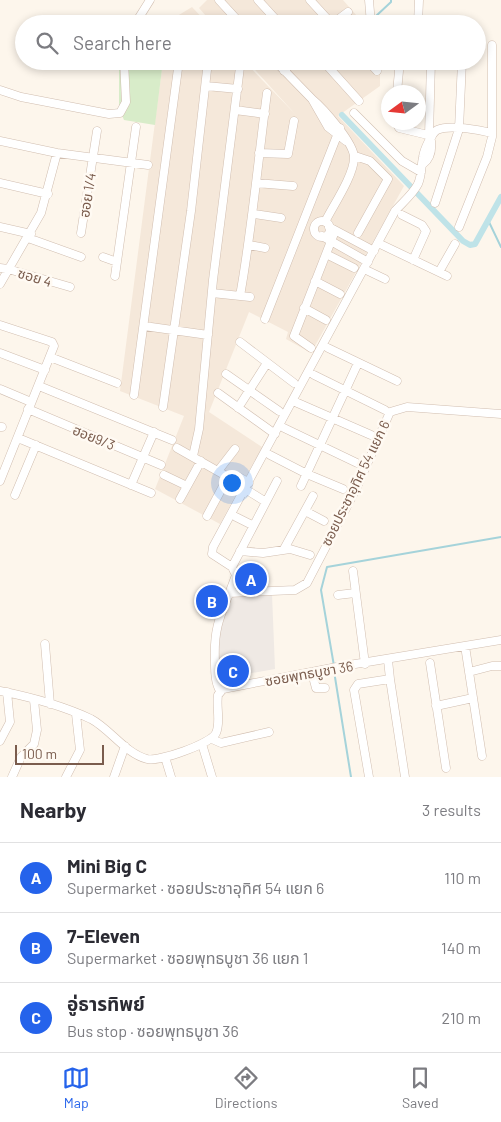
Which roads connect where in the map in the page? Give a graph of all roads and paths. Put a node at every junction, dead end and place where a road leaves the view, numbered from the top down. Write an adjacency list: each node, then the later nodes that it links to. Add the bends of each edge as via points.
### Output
1 (150, 0): 8 (street)
2 (219, 0): 9 (street)
3 (258, 0): 10 (street)
4 (369, 0): 13 (street)
5 (419, 0): 14 (street)
6 (312, 1): 11 (street)
7 (348, 12): 12 (street)
8 (141, 15)
9 (233, 15)
10 (272, 15)
11 (324, 15)
12 (344, 15)
13 (370, 15)
14 (418, 15)
15 (492, 46): 40 (street)
16 (124, 70): 28 (street, via 126,102 120,113 109,114)
17 (178, 70): 96 (street)
18 (207, 70): 26 (street)
19 (240, 70): 27 (street)
20 (331, 70): 30 (street)
21 (399, 70): 25 (street)
22 (432, 70): 41 (street)
23 (462, 70): 36 (street)
24 (284, 71): 39 (street, via 312,99 328,128)
25 (398, 85)
26 (206, 86): 27 (street); 97 (street)
27 (238, 89): 31 (street)
28 (0, 90)
29 (268, 93): 33 (street)
30 (359, 101)
31 (235, 110): 33 (street); 88 (street)
32 (354, 113): 49 (street, via 402,161)
33 (264, 114): 44 (street)
34 (294, 121): 44 (street, via 288,154)
35 (136, 126): 47 (street)
36 (459, 129): 40 (street, via 473,128); 41 (street, via 440,130); 54 (street)
37 (404, 130): 41 (street)
38 (97, 131): 46 (street, ฮอย 1/4)
39 (338, 132): 45 (street); 58 (street)
40 (492, 133): 60 (street, via 487,157)
41 (430, 137): 49 (street, via 431,152)
42 (0, 141): 43 (street)
43 (57, 152): 46 (street); 53 (street)
44 (259, 152): 51 (street)
45 (355, 156): 59 (street); 64 (street, via 370,161 388,178)
46 (93, 158): 47 (street); 63 (street, ฮอย 1/4)
47 (131, 163): 48 (street); 77 (street)
48 (148, 165)
49 (422, 168): 68 (street, via 416,187 395,211)
50 (0, 183): 53 (street)
51 (256, 183): 52 (street); 55 (street)
52 (293, 186)
53 (48, 194): 65 (street)
54 (435, 203)
55 (254, 214): 57 (street); 70 (street)
56 (402, 215): 76 (street, via 422,225 426,231)
57 (281, 218)
58 (302, 223): 62 (street); 93 (street)
59 (330, 226): 62 (street, via 317,222); 66 (street, via 327,234); 67 (street); 72 (street)
60 (459, 227)
61 (0, 228): 65 (street)
62 (314, 229): 66 (street, via 317,235)
63 (81, 233)
64 (358, 233)
65 (30, 236): 74 (street); 79 (street)
66 (322, 236): 67 (street)
67 (331, 241): 73 (street); 78 (street)
68 (378, 243): 72 (street); 76 (street)
69 (454, 244): 81 (street)
70 (249, 246): 71 (street); 90 (street)
71 (265, 248)
72 (374, 251): 78 (street)
73 (326, 254): 80 (street); 85 (street)
74 (81, 257)
75 (103, 258): 77 (street)
76 (413, 260): 81 (street)
77 (117, 262): 82 (street)
78 (366, 265): 84 (street); 118 (street)
79 (4, 268): 86 (street); 87 (street, ซอย 4)
80 (354, 268)
81 (439, 272): 83 (street)
82 (115, 276)
83 (447, 276)
84 (385, 280)
85 (315, 281): 89 (street); 92 (street)
86 (0, 284)
87 (70, 287)
88 (212, 293): 90 (street); 98 (street)
89 (340, 294)
90 (240, 296): 91 (street)
91 (250, 297)
92 (304, 308): 94 (street); 100 (street, via 294,336)
93 (265, 319)
94 (326, 320)
95 (0, 326): 103 (street, via 52,342 54,346)
96 (144, 326): 97 (street); 117 (street)
97 (174, 331): 98 (street); 120 (street)
98 (208, 335): 137 (street, via 199,429)
99 (240, 342): 104 (street)
100 (311, 348)
101 (328, 348): 105 (street)
102 (0, 353): 106 (street)
103 (50, 357): 106 (street); 110 (street)
104 (267, 363): 111 (street); 114 (street)
105 (358, 363): 109 (street); 115 (street)
106 (45, 370): 112 (street)
107 (226, 374): 114 (street)
108 (314, 375): 115 (street)
109 (397, 381)
110 (117, 383)
111 (294, 384)
112 (39, 386): 119 (street); 127 (street)
113 (0, 389): 119 (street, ฮอย9/3)
114 (248, 390): 121 (street); 123 (street)
115 (345, 391): 122 (street); 125 (street)
116 (218, 394): 121 (street)
117 (134, 395)
118 (293, 401): 125 (street); 128 (street)
119 (29, 405): 130 (street); 138 (street, ฮอย9/3)
120 (163, 407)
121 (238, 408): 128 (street)
122 (385, 410)
123 (278, 412)
124 (500, 414): 169 (street, ซอยประชาอุทิศ 54 แยก 6, via 407,407 390,412 356,489 307,583 295,590)
125 (332, 418): 129 (street); 133 (street)
126 (284, 428): 133 (street)
127 (154, 432): 131 (street); 138 (street)
128 (275, 434): 148 (street)
129 (371, 435)
130 (18, 438): 132 (street); 146 (street)
131 (172, 440)
132 (36, 445): 149 (street); 155 (street)
133 (320, 446): 140 (street); 143 (street)
134 (178, 448): 137 (street)
135 (235, 449): 142 (street)
136 (270, 455): 143 (street)
137 (192, 456): 139 (street)
138 (143, 458): 141 (street, ฮอย9/3); 149 (street)
139 (201, 461): 142 (street); 150 (street)
140 (357, 463)
141 (161, 465)
142 (218, 471): 145 (street)
143 (307, 474): 151 (street); 152 (street)
144 (164, 475): 150 (street)
145 (228, 477): 148 (street, via 239,477); 153 (street, via 233,487); 160 (street)
146 (0, 481)
147 (277, 481): 158 (street)
148 (249, 483): 153 (street)
149 (131, 485): 154 (street)
150 (187, 486): 157 (street)
151 (302, 486)
152 (343, 489)
153 (247, 492): 158 (street); 167 (street, via 211,551)
154 (151, 493)
155 (15, 495)
156 (313, 496): 159 (street)
157 (180, 499)
158 (266, 502): 163 (street)
159 (305, 511): 162 (street); 164 (street)
160 (207, 516)
161 (236, 517): 163 (street)
162 (324, 521)
163 (252, 525): 165 (street)
164 (284, 549): 165 (street, via 263,553); 166 (street, via 297,549)
165 (240, 551): 167 (street)
166 (310, 556)
167 (232, 567): 169 (street, via 236,575)
168 (352, 571): 170 (street)
169 (230, 593): 184 (street, via 214,638)
170 (355, 593): 171 (street); 177 (street)
171 (338, 595)
172 (501, 640): 174 (street, ซอยพุทธบูชา 36)
173 (44, 644): 187 (street)
174 (465, 646): 175 (street, ซอยพุทธบูชา 36); 179 (street)
175 (388, 660): 177 (street, ซอยพุทธบูชา 36); 181 (street)
176 (430, 663): 188 (street)
177 (365, 664): 180 (street, ซอยพุทธบูชา 36)
178 (501, 666): 179 (street)
179 (469, 672): 185 (street)
180 (312, 673): 182 (street, via 316,688); 184 (street, ซอยพุทธบูชา 36, via 229,687)
181 (390, 679): 203 (street, via 358,684 354,690); 204 (street)
182 (325, 688)
183 (4, 691): 186 (street); 192 (street, via 10,722)
184 (220, 692): 191 (street, via 217,701 218,729)
185 (473, 698): 188 (street); 196 (street)
186 (34, 700): 187 (street); 198 (street, via 37,730 34,744 21,756)
187 (50, 704): 189 (street)
188 (436, 706): 197 (street)
189 (76, 714): 194 (street, via 100,725); 199 (street, via 80,750)
190 (269, 732): 191 (street, via 221,743)
191 (212, 739): 193 (street)
192 (0, 741)
193 (202, 744): 195 (street); 202 (street)
194 (125, 746): 195 (street, via 146,759); 200 (street)
195 (165, 756): 201 (street)
196 (482, 756)
197 (446, 768)
198 (12, 777)
199 (66, 777)
200 (114, 777)
201 (171, 777)
202 (212, 777)
203 (370, 777)
204 (405, 777)

